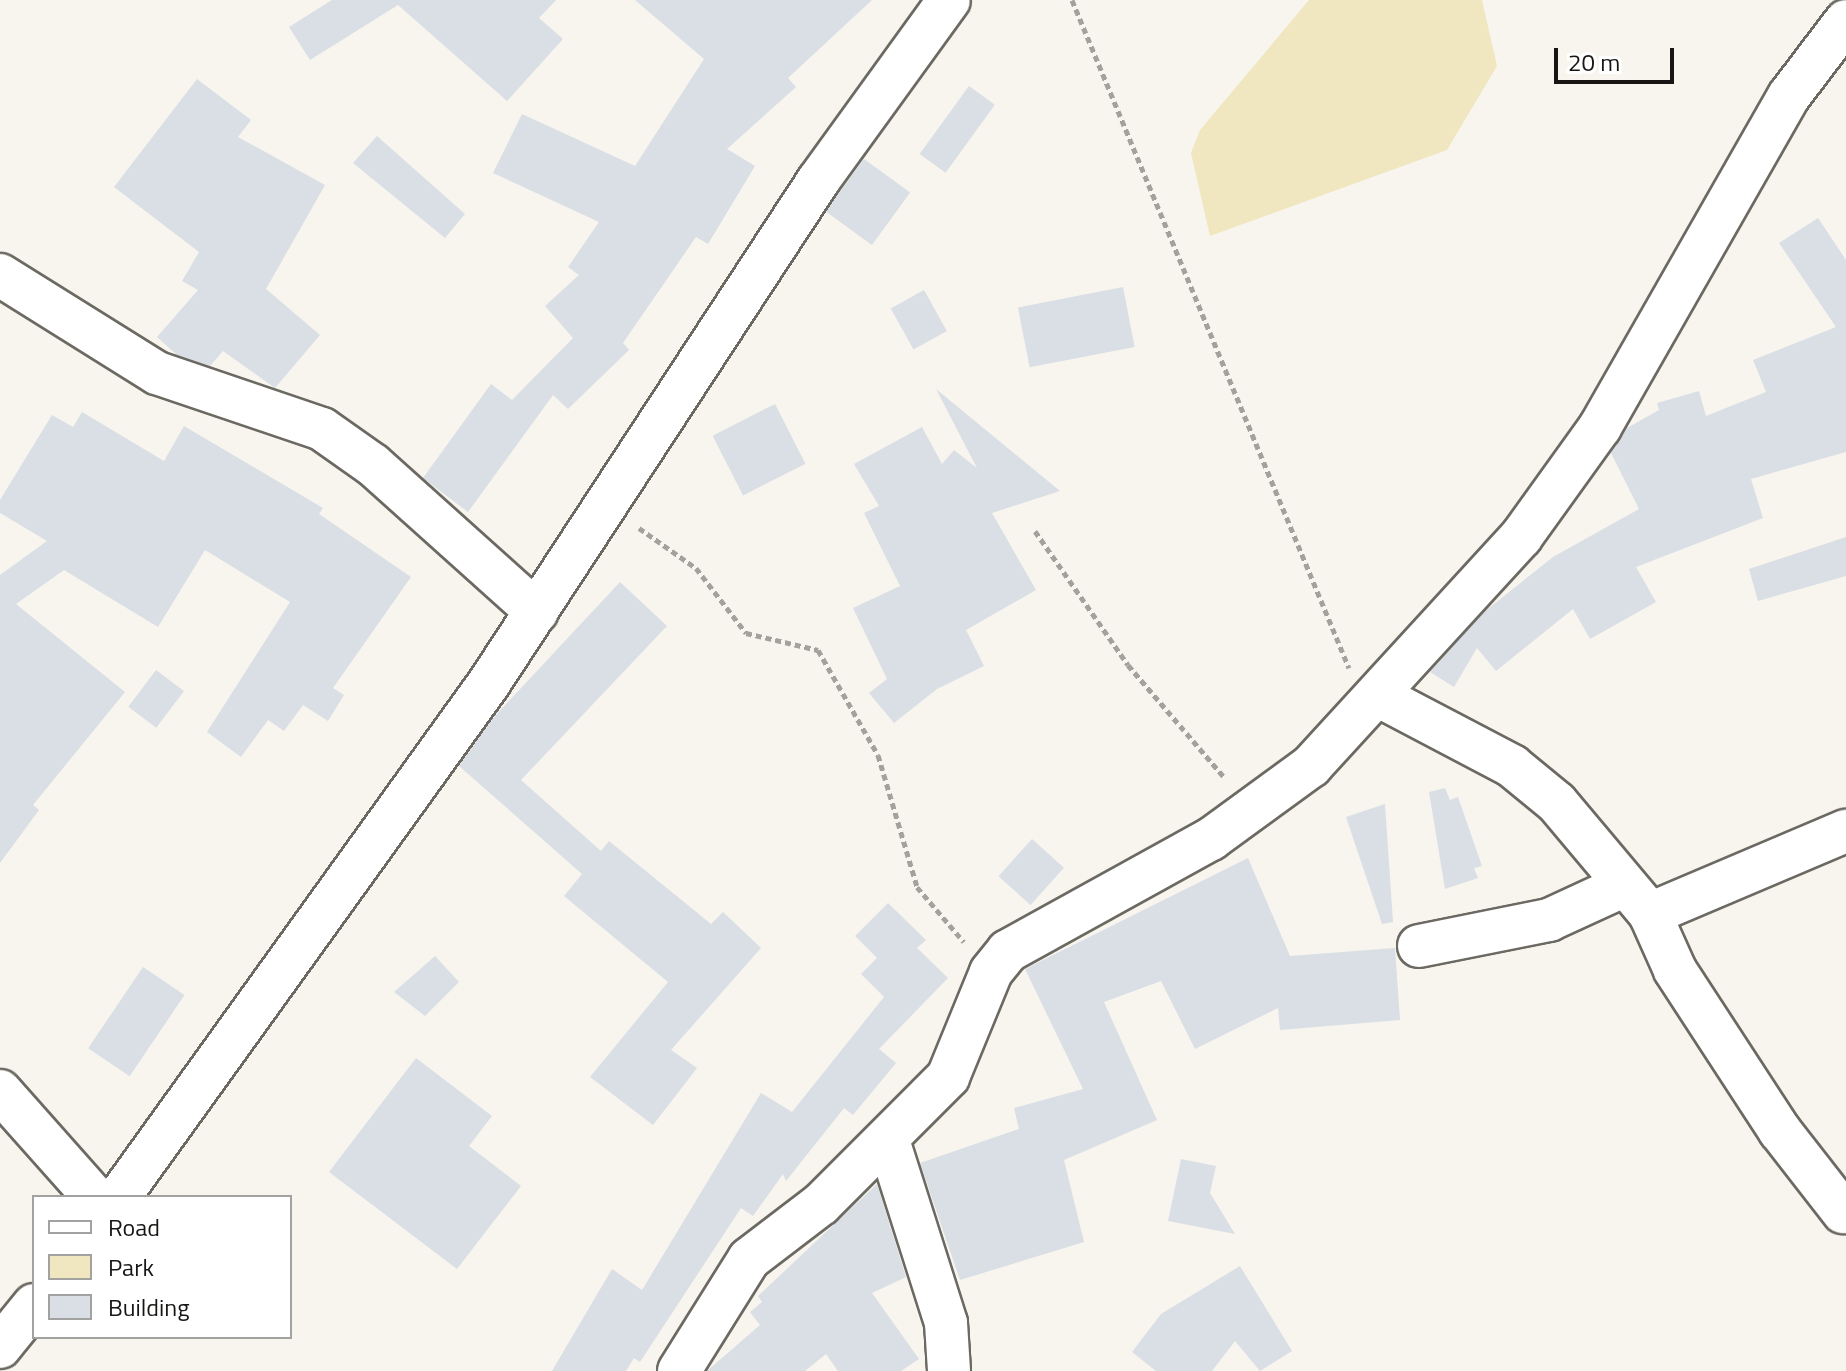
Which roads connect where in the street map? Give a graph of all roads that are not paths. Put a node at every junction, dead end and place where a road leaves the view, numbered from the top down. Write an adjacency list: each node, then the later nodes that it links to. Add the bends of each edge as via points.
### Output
1 (949, 0): 4 (street, via 818,181)
2 (1846, 21): 5 (street, via 1789,96 1600,427 1521,537)
3 (0, 275): 4 (street, via 157,373 322,429 373,465)
4 (537, 612): 12 (street)
5 (1371, 702): 7 (street, via 1512,766 1557,803); 10 (street, via 1341,741 1252,809 1136,881 1026,937 991,972 963,1054)
6 (1846, 831): 7 (street)
7 (1637, 900): 8 (street); 13 (street, via 1675,970 1780,1131)
8 (1419, 946)
9 (0, 1091): 11 (street)
10 (888, 1140): 16 (street, via 749,1259); 17 (street, via 946,1323)
11 (92, 1195)
12 (120, 1195)
13 (1843, 1212)
14 (32, 1307): 15 (street)
15 (0, 1347)
16 (679, 1371)
17 (949, 1371)

